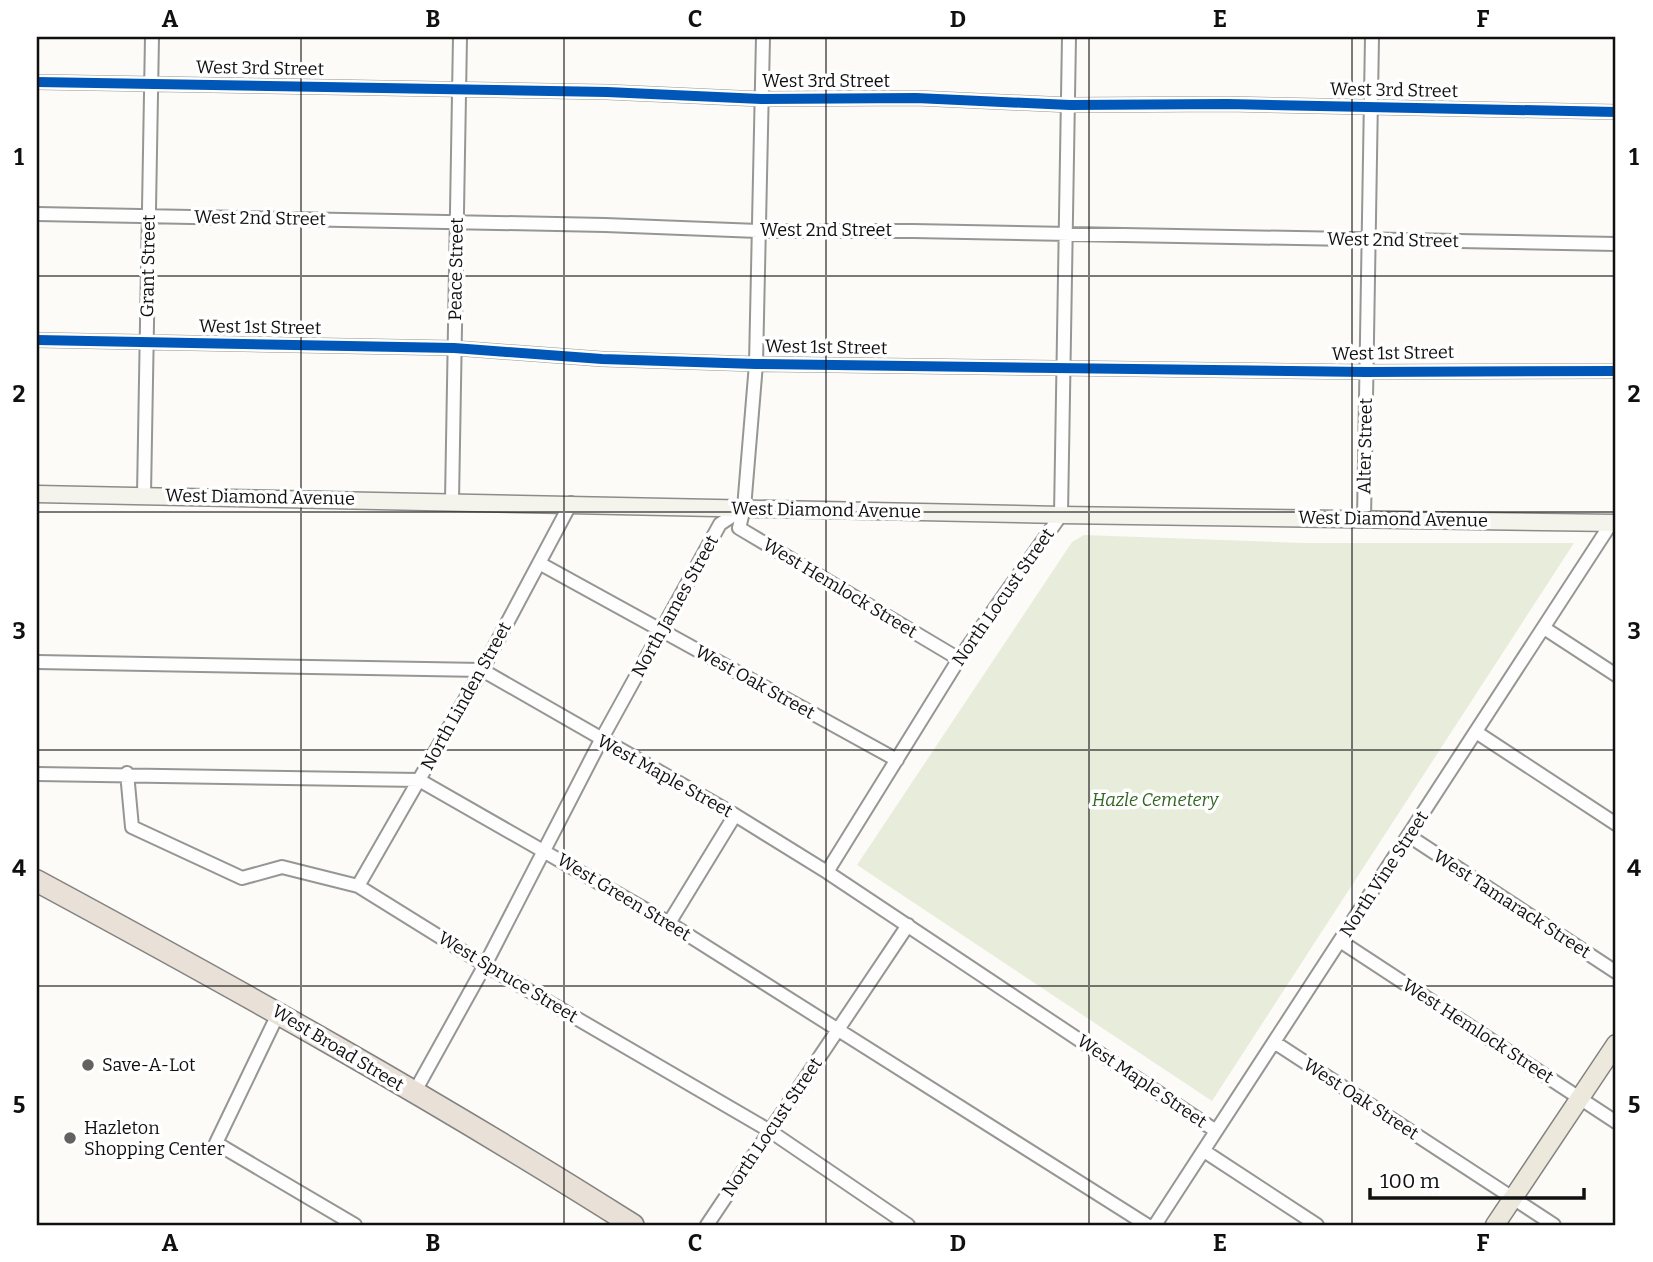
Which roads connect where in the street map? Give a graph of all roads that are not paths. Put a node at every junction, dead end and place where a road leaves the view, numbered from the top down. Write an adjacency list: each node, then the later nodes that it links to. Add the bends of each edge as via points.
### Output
1 (152, 37): 7 (street, Grant Street)
2 (460, 37): 8 (street, Peace Street)
3 (763, 37): 9 (street)
4 (1069, 37): 10 (street, North Locust Street)
5 (1372, 37): 11 (street, Alter Street)
6 (37, 82): 7 (street, West 3rd Street)
7 (151, 84): 8 (street, West 3rd Street); 14 (street, Grant Street)
8 (459, 90): 9 (street, West 3rd Street); 15 (street, Peace Street)
9 (761, 99): 10 (street, West 3rd Street, via 916,98); 16 (street)
10 (1070, 105): 11 (street, West 3rd Street); 17 (street, North Locust Street)
11 (1371, 107): 12 (street, West 3rd Street); 18 (street, Alter Street)
12 (1616, 112)
13 (37, 214): 14 (street, West 2nd Street)
14 (149, 216): 15 (street, West 2nd Street); 21 (street, Grant Street)
15 (457, 222): 16 (street, West 2nd Street); 22 (street, Peace Street)
16 (758, 231): 17 (street, West 2nd Street); 23 (street)
17 (1068, 234): 18 (street, West 2nd Street); 24 (street, North Locust Street)
18 (1369, 239): 19 (street, West 2nd Street); 26 (street, Alter Street)
19 (1616, 244)
20 (37, 340): 21 (street, West 1st Street)
21 (147, 342): 22 (street, West 1st Street); 28 (street, Grant Street)
22 (454, 348): 23 (street, West 1st Street); 29 (street, Peace Street)
23 (756, 364): 24 (street, West 1st Street); 31 (street)
24 (1063, 366): 26 (street, West 1st Street); 32 (street, North Locust Street)
25 (1616, 370): 26 (street, West 1st Street)
26 (1366, 372): 33 (street, Alter Street)
27 (37, 494): 28 (street, West Diamond Avenue)
28 (144, 495): 29 (street, West Diamond Avenue)
29 (452, 501): 30 (street, West Diamond Avenue)
30 (570, 503): 31 (street, West Diamond Avenue); 35 (street, North Linden Street)
31 (744, 508): 32 (street, West Diamond Avenue); 37 (street, North James Street, via 720,524); 38 (street, West Hemlock Street, via 739,528)
32 (1061, 515): 33 (street, West Diamond Avenue); 38 (street, North Locust Street)
33 (1364, 519): 34 (street, West Diamond Avenue)
34 (1615, 523): 36 (street, North Vine Street)
35 (539, 564): 37 (street, West Oak Street); 40 (street, North Linden Street)
36 (1544, 628): 41 (street); 42 (street, North Vine Street)
37 (662, 631): 43 (street, North James Street); 44 (street, West Oak Street)
38 (959, 659): 44 (street, North Locust Street)
39 (37, 662): 40 (street, West Maple Street)
40 (482, 670): 43 (street, West Maple Street); 47 (street, North Linden Street)
41 (1616, 675)
42 (1476, 732): 49 (street); 50 (street, North Vine Street)
43 (601, 740): 48 (street, West Maple Street); 51 (street, North James Street)
44 (897, 760): 52 (street, North Locust Street)
45 (127, 773): 46 (street, West Green Street); 47 (street, West Green Street); 54 (street, West Spruce Street, via 132,827 242,878 282,867)
46 (37, 774)
47 (419, 780): 51 (street, West Green Street); 54 (street, North Linden Street)
48 (735, 815): 52 (street, West Maple Street); 55 (street)
49 (1616, 824)
50 (1409, 836): 57 (street, North Vine Street); 59 (street, West Tamarack Street)
51 (544, 849): 55 (street, West Green Street); 58 (street, North James Street)
52 (827, 872): 56 (street, West Maple Street)
53 (37, 881): 60 (highway, West Broad Street)
54 (358, 886): 58 (street, West Spruce Street)
55 (669, 923): 61 (street, West Green Street)
56 (908, 925): 61 (street, North Locust Street); 68 (street, West Maple Street)
57 (1340, 941): 62 (street, North Vine Street); 65 (street, West Hemlock Street)
58 (485, 965): 64 (street, North James Street); 67 (street, West Spruce Street)
59 (1616, 972)
60 (279, 1012): 64 (highway, West Broad Street); 71 (street, via 216,1143)
61 (837, 1030): 67 (street, North Locust Street); 75 (street, West Green Street)
62 (1274, 1042): 68 (street, North Vine Street); 70 (street, West Oak Street)
63 (1616, 1044): 65 (main road)
64 (414, 1093): 72 (highway, West Broad Street)
65 (1580, 1098): 66 (street, West Hemlock Street); 70 (main road)
66 (1616, 1122)
67 (770, 1131): 73 (street, North Locust Street); 74 (street, West Spruce Street)
68 (1216, 1131): 69 (street, North Vine Street)
69 (1203, 1151): 76 (street, North Vine Street); 77 (street, West Maple Street)
70 (1512, 1198): 78 (main road); 79 (street, West Oak Street)
71 (355, 1225)
72 (633, 1225)
73 (707, 1225)
74 (908, 1225)
75 (1147, 1225)
76 (1155, 1225)
77 (1317, 1225)
78 (1495, 1225)
79 (1554, 1225)

